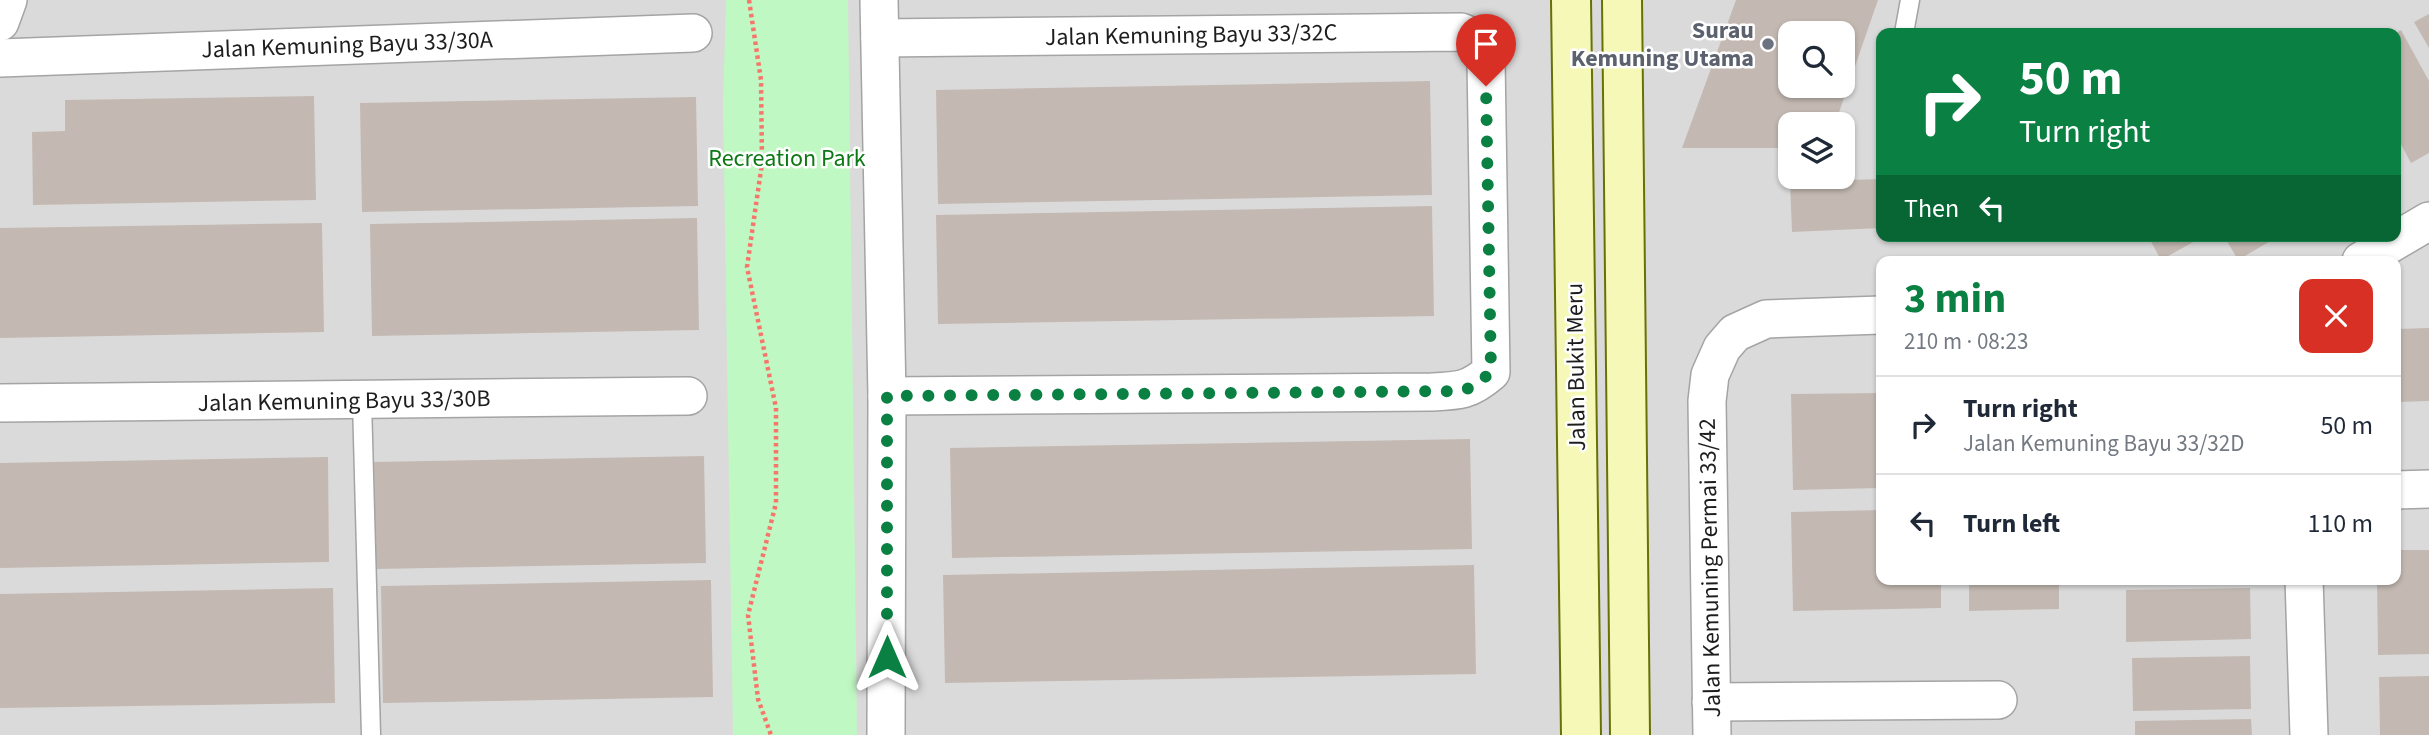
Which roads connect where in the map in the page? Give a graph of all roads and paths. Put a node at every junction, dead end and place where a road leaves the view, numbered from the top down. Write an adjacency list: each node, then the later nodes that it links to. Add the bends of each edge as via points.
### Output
1 (8, 0): 7 (street)
2 (749, 0): 27 (path, via 761,80 762,163 747,267 776,408 776,503 748,615 758,699)
3 (879, 0): 10 (street)
4 (1571, 0): 29 (main road, Jalan Bukit Meru)
5 (1622, 0): 30 (main road, Jalan Bukit Meru)
6 (1910, 0): 8 (lane)
7 (0, 22)
8 (1905, 28)
9 (694, 33): 11 (street, Jalan Kemuning Bayu 33/30A)
10 (880, 38): 18 (street); 18 (street, Jalan Kemuning Bayu 33/32C, via 1461,32 1478,39 1486,60 1491,372 1477,384 1463,391)
11 (0, 58)
12 (2429, 221): 13 (street)
13 (2401, 237)
14 (2393, 242): 15 (street)
15 (2370, 256)
16 (1876, 315): 25 (street, Jalan Kemuning Permai 33/42, via 1766,319 1735,333 1710,374)
17 (688, 396): 19 (street, Jalan Kemuning Bayu 33/30B)
18 (887, 396): 28 (street)
19 (362, 401): 20 (street, Jalan Kemuning Bayu 33/30B); 26 (lane)
20 (0, 403)
21 (2429, 489): 22 (street)
22 (2401, 490)
23 (2305, 585): 31 (street)
24 (1998, 700): 25 (street)
25 (1712, 718)
26 (371, 735)
27 (771, 735)
28 (886, 735)
29 (1581, 735)
30 (1630, 735)
31 (2309, 735)

